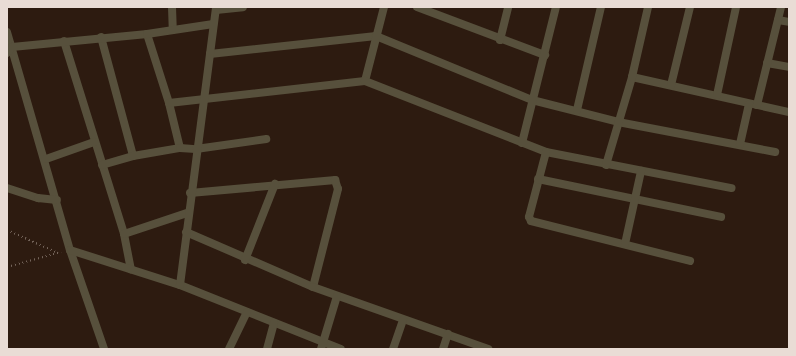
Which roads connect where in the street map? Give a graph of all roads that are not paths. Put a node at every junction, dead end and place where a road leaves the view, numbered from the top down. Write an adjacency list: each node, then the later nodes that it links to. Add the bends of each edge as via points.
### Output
1 (172, 7): 16 (street)
2 (243, 7): 12 (street)
3 (384, 7): 19 (street)
4 (417, 7): 21 (street)
5 (508, 7): 21 (street)
6 (556, 7): 25 (street)
7 (602, 7): 37 (street)
8 (648, 7): 28 (street)
9 (690, 7): 30 (street)
10 (736, 7): 31 (street)
11 (781, 7): 13 (street)
12 (216, 8): 15 (street)
13 (778, 20): 14 (street); 26 (street)
14 (789, 22)
15 (213, 24): 16 (street); 24 (street)
16 (173, 30): 18 (street)
17 (7, 32): 23 (street)
18 (147, 34): 20 (street); 34 (street)
19 (376, 36): 24 (street); 29 (street); 33 (street)
20 (101, 37): 22 (street); 48 (street)
21 (500, 40): 25 (street)
22 (64, 41): 23 (street); 41 (street)
23 (9, 50): 49 (street)
24 (210, 54): 32 (street)
25 (545, 54): 33 (street)
26 (767, 63): 27 (street); 36 (street)
27 (789, 67)
28 (632, 77): 30 (street); 39 (street)
29 (365, 81): 32 (street); 42 (street)
30 (671, 85): 31 (street)
31 (717, 95): 35 (street)
32 (203, 98): 34 (street); 45 (street)
33 (532, 100): 37 (street); 42 (street)
34 (169, 103): 44 (street)
35 (748, 104): 36 (street); 43 (street)
36 (757, 105): 38 (street)
37 (577, 110): 39 (street)
38 (789, 112)
39 (618, 122): 43 (street); 51 (street)
40 (266, 139): 45 (street)
41 (94, 142): 49 (street); 50 (street)
42 (522, 143): 46 (street)
43 (740, 144): 47 (street)
44 (180, 148): 45 (street); 48 (street)
45 (196, 149): 57 (street)
46 (546, 152): 51 (street); 53 (street)
47 (775, 152)
48 (133, 156): 50 (street)
49 (46, 159): 58 (street)
50 (102, 165): 63 (street)
51 (606, 165): 52 (street)
52 (641, 171): 56 (street); 59 (street)
53 (538, 179): 59 (street); 64 (street, via 529,217 535,224)
54 (275, 184): 57 (street); 66 (street); 70 (street, via 329,179 338,183)
55 (7, 188): 58 (street, via 38,198)
56 (732, 188)
57 (190, 193): 60 (street)
58 (57, 200): 65 (street)
59 (634, 201): 61 (street); 64 (street)
60 (187, 213): 62 (street); 63 (street)
61 (721, 216)
62 (186, 232): 66 (street); 69 (street)
63 (124, 234): 68 (street)
64 (625, 244): 67 (street)
65 (70, 250): 68 (street); 77 (street)
66 (245, 260): 70 (street)
67 (690, 261)
68 (131, 269): 69 (street)
69 (180, 285): 72 (street)
70 (313, 287): 71 (street)
71 (337, 296): 73 (street); 76 (street)
72 (247, 312): 74 (street); 78 (street)
73 (403, 320): 75 (street); 81 (street)
74 (274, 323): 76 (street); 79 (street)
75 (448, 334): 82 (street); 83 (street)
76 (322, 346): 80 (street)
77 (104, 349)
78 (229, 349)
79 (267, 349)
80 (341, 349)
81 (393, 349)
82 (443, 349)
83 (488, 349)

